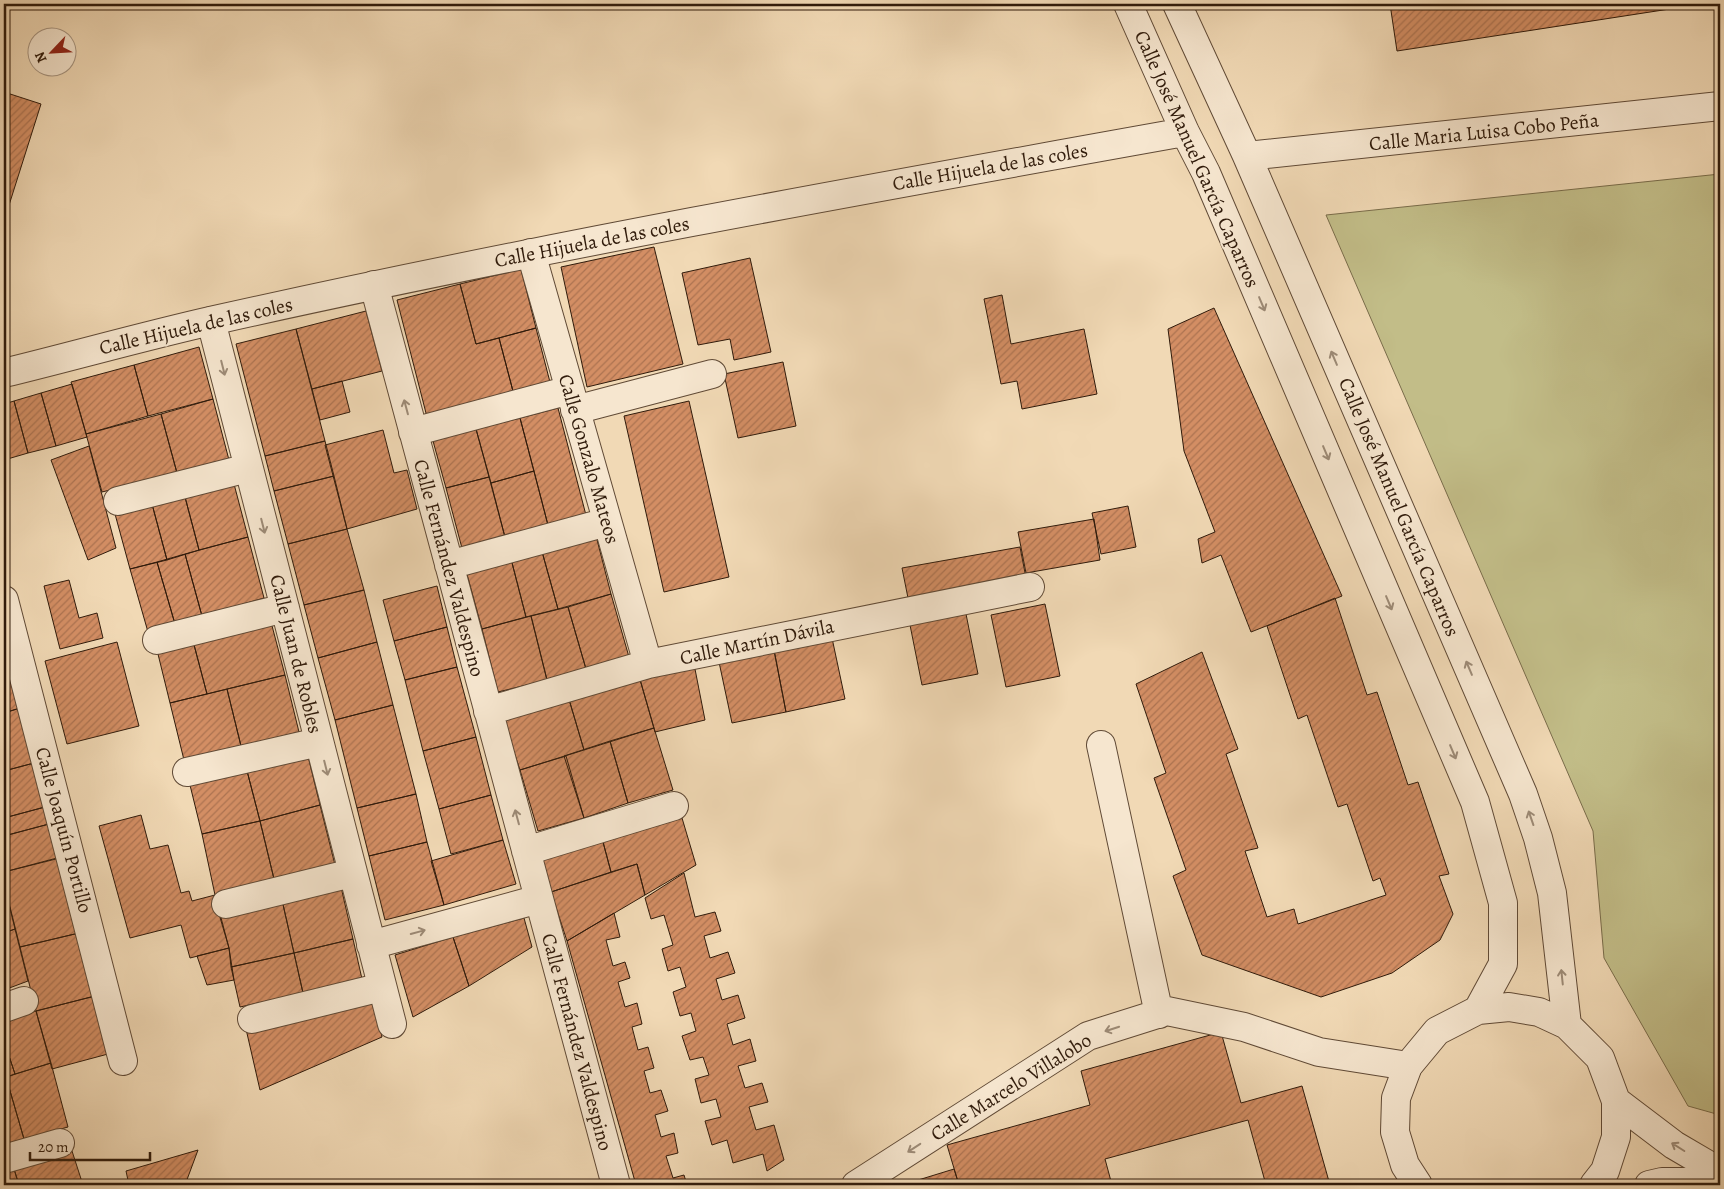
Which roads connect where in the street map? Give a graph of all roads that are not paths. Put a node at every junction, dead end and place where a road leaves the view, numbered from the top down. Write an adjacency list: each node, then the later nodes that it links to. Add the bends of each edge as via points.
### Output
1 (1128, 4): 4 (street, Calle José Manuel García Caparros)
2 (1177, 4): 5 (street, Calle José Manuel García Caparros)
3 (1720, 106): 5 (street, Calle Maria Luisa Cobo Peña)
4 (1185, 132): 6 (street, Calle Hijuela de las coles); 33 (street, Calle José Manuel García Caparros, one-way to 33, via 1210,182 1475,802 1503,903 1503,964)
5 (1247, 156): 37 (street, Calle José Manuel García Caparros, one-way to 5, via 1552,893 1523,794)
6 (531, 253): 7 (street, Calle Hijuela de las coles); 11 (street, Calle Gonzalo Mateos)
7 (374, 285): 8 (street, Calle Hijuela de las coles); 12 (street, Calle Fernández Valdespino, one-way to 7)
8 (211, 321): 9 (street, Calle Hijuela de las coles); 13 (street, Calle Juan de Robles, one-way to 13)
9 (4, 373)
10 (712, 374): 11 (street)
11 (572, 400): 12 (street); 15 (street, Calle Gonzalo Mateos)
12 (413, 432): 16 (street, Calle Fernández Valdespino)
13 (248, 468): 14 (street); 19 (street, Calle Juan de Robles, one-way to 19)
14 (118, 501)
15 (607, 522): 16 (street); 21 (street, Calle Gonzalo Mateos)
16 (449, 565): 22 (street, Calle Fernández Valdespino)
17 (1030, 587): 21 (street, Calle Martín Dávila)
18 (4, 600): 38 (street, Calle Joaquín Portillo)
19 (284, 608): 20 (street); 23 (street, Calle Juan de Robles)
20 (157, 640)
21 (648, 664): 22 (street, Calle Martín Dávila)
22 (488, 711): 27 (street, Calle Fernández Valdespino, one-way to 22)
23 (319, 742): 25 (street); 28 (street, Calle Juan de Robles, one-way to 28)
24 (1101, 745): 34 (street)
25 (187, 772)
26 (674, 806): 27 (street)
27 (526, 851): 29 (street, Calle Fernández Valdespino)
28 (352, 873): 30 (street); 31 (street, Calle Juan de Robles)
29 (539, 899): 31 (street, one-way to 29); 45 (street, Calle Fernández Valdespino)
30 (226, 904)
31 (371, 945): 32 (street, Calle Juan de Robles)
32 (382, 987): 35 (street); 36 (street, Calle Juan de Robles)
33 (1478, 1010): 37 (street, via 1509,1007 1539,1012); 39 (street, via 1437,1031)
34 (1158, 1014): 39 (street, Calle Marcelo Villalobo, via 1167,1011 1244,1027 1319,1052); 46 (street, Calle Marcelo Villalobo, one-way to 46, via 1088,1036)
35 (252, 1019)
36 (392, 1024)
37 (1567, 1026): 40 (street, via 1600,1058)
38 (123, 1061)
39 (1408, 1066): 47 (street, via 1396,1098 1396,1132 1405,1165)
40 (1616, 1101): 43 (street, one-way to 40, via 1674,1146); 48 (street, via 1616,1137 1605,1171)
41 (60, 1143): 42 (street)
42 (4, 1159)
43 (1720, 1172)
44 (1720, 1182): 49 (street)
45 (616, 1185)
46 (856, 1185)
47 (1418, 1185)
48 (1594, 1185)
49 (1649, 1185)

